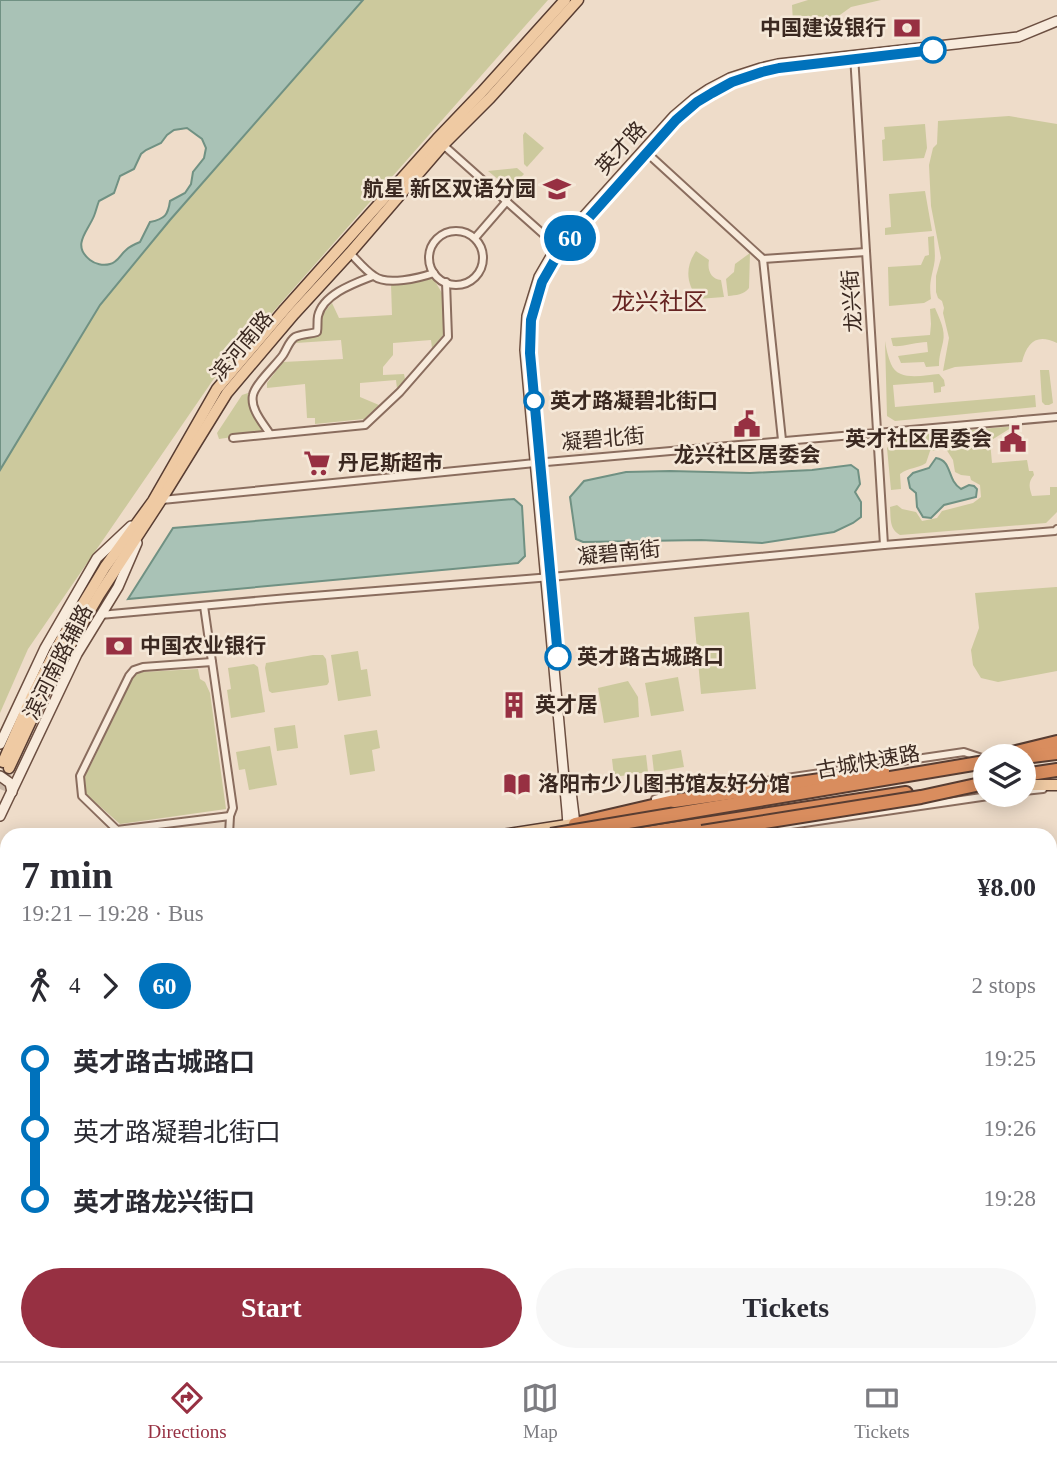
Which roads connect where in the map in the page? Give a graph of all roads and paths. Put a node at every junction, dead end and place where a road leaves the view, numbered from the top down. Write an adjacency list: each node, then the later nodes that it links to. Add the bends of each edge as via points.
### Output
1 (565, 0): 5 (main road, 滨河南路)
2 (578, 0): 5 (main road, 滨河南路, via 490,98)
3 (1057, 23): 4 (main road, 英才路, via 1020,40)
4 (854, 57): 6 (main road, 英才路, via 779,68 732,82 697,102); 9 (main road, 英才路, via 778,64 709,89 674,116); 10 (street, 龙兴街)
5 (440, 142): 7 (street); 11 (main road, 滨河南路); 22 (main road, 滨河南路, via 217,389)
6 (646, 152): 9 (main road, 英才路); 12 (street)
7 (507, 201): 8 (street); 9 (street)
8 (475, 238): 13 (street, via 457,230 438,237 429,254); 15 (street, via 484,256 478,275 460,285)
9 (559, 247): 21 (main road, 英才路, via 531,320)
10 (866, 252): 12 (street); 17 (street, 龙兴街)
11 (350, 253): 14 (street); 22 (main road, 滨河南路, via 227,393)
12 (763, 259): 20 (street)
13 (434, 273): 14 (street, via 391,281); 15 (street)
14 (373, 276): 18 (street, via 340,290 319,313 317,332 292,340 257,386 253,403)
15 (446, 282): 18 (street, via 448,337 365,425)
16 (1057, 417): 17 (street, 凝碧北街)
17 (878, 432): 20 (street, 凝碧北街); 25 (street, 龙兴街)
18 (270, 434): 19 (street)
19 (233, 438)
20 (782, 440): 21 (street, 凝碧北街)
21 (538, 463): 22 (street, 凝碧北街); 26 (main road, 英才路)
22 (157, 501): 23 (main road, 滨河南路)
23 (144, 519): 28 (main road, 滨河南路辅路, via 118,587); 30 (main road, 滨河南路辅路, via 97,558 45,648); 38 (main road, 滨河南路, via 105,567 61,640 32,696)
24 (1057, 529): 25 (street, 凝碧南街)
25 (884, 545): 26 (street, 凝碧南街)
26 (549, 578): 27 (street, 凝碧南街); 57 (main road, 英才路)
27 (204, 606): 28 (street, 凝碧南街); 29 (street)
28 (100, 615): 50 (main road, 滨河南路辅路)
29 (212, 662): 53 (street, via 233,808); 54 (street, via 143,667 129,676 80,775 82,796)
30 (0, 744)
31 (1057, 744): 32 (highway)
32 (1036, 748)
33 (1057, 753): 34 (highway)
34 (1036, 756)
35 (973, 761): 58 (highway, bridge, via 674,801)
36 (973, 762): 59 (main road)
37 (973, 762): 60 (highway, 古城快速路, bridge)
38 (6, 765)
39 (1057, 770): 40 (highway)
40 (1036, 774)
41 (0, 776): 50 (main road, via 10,783)
42 (1036, 776): 43 (highway)
43 (1057, 776)
44 (1036, 785): 48 (main road)
45 (973, 786): 63 (highway, bridge)
46 (973, 786): 61 (highway, 古城快速路, bridge)
47 (973, 786): 62 (main road)
48 (1057, 786): 49 (street)
49 (1036, 789)
50 (12, 792): 52 (main road, 滨河南路辅路)
51 (973, 798): 64 (street)
52 (0, 816)
53 (230, 816): 55 (street); 56 (street)
54 (115, 828)
55 (133, 828)
56 (229, 828)
57 (574, 828)
58 (581, 828)
59 (586, 828)
60 (597, 828)
61 (681, 828)
62 (709, 828)
63 (727, 828)
64 (771, 828)

